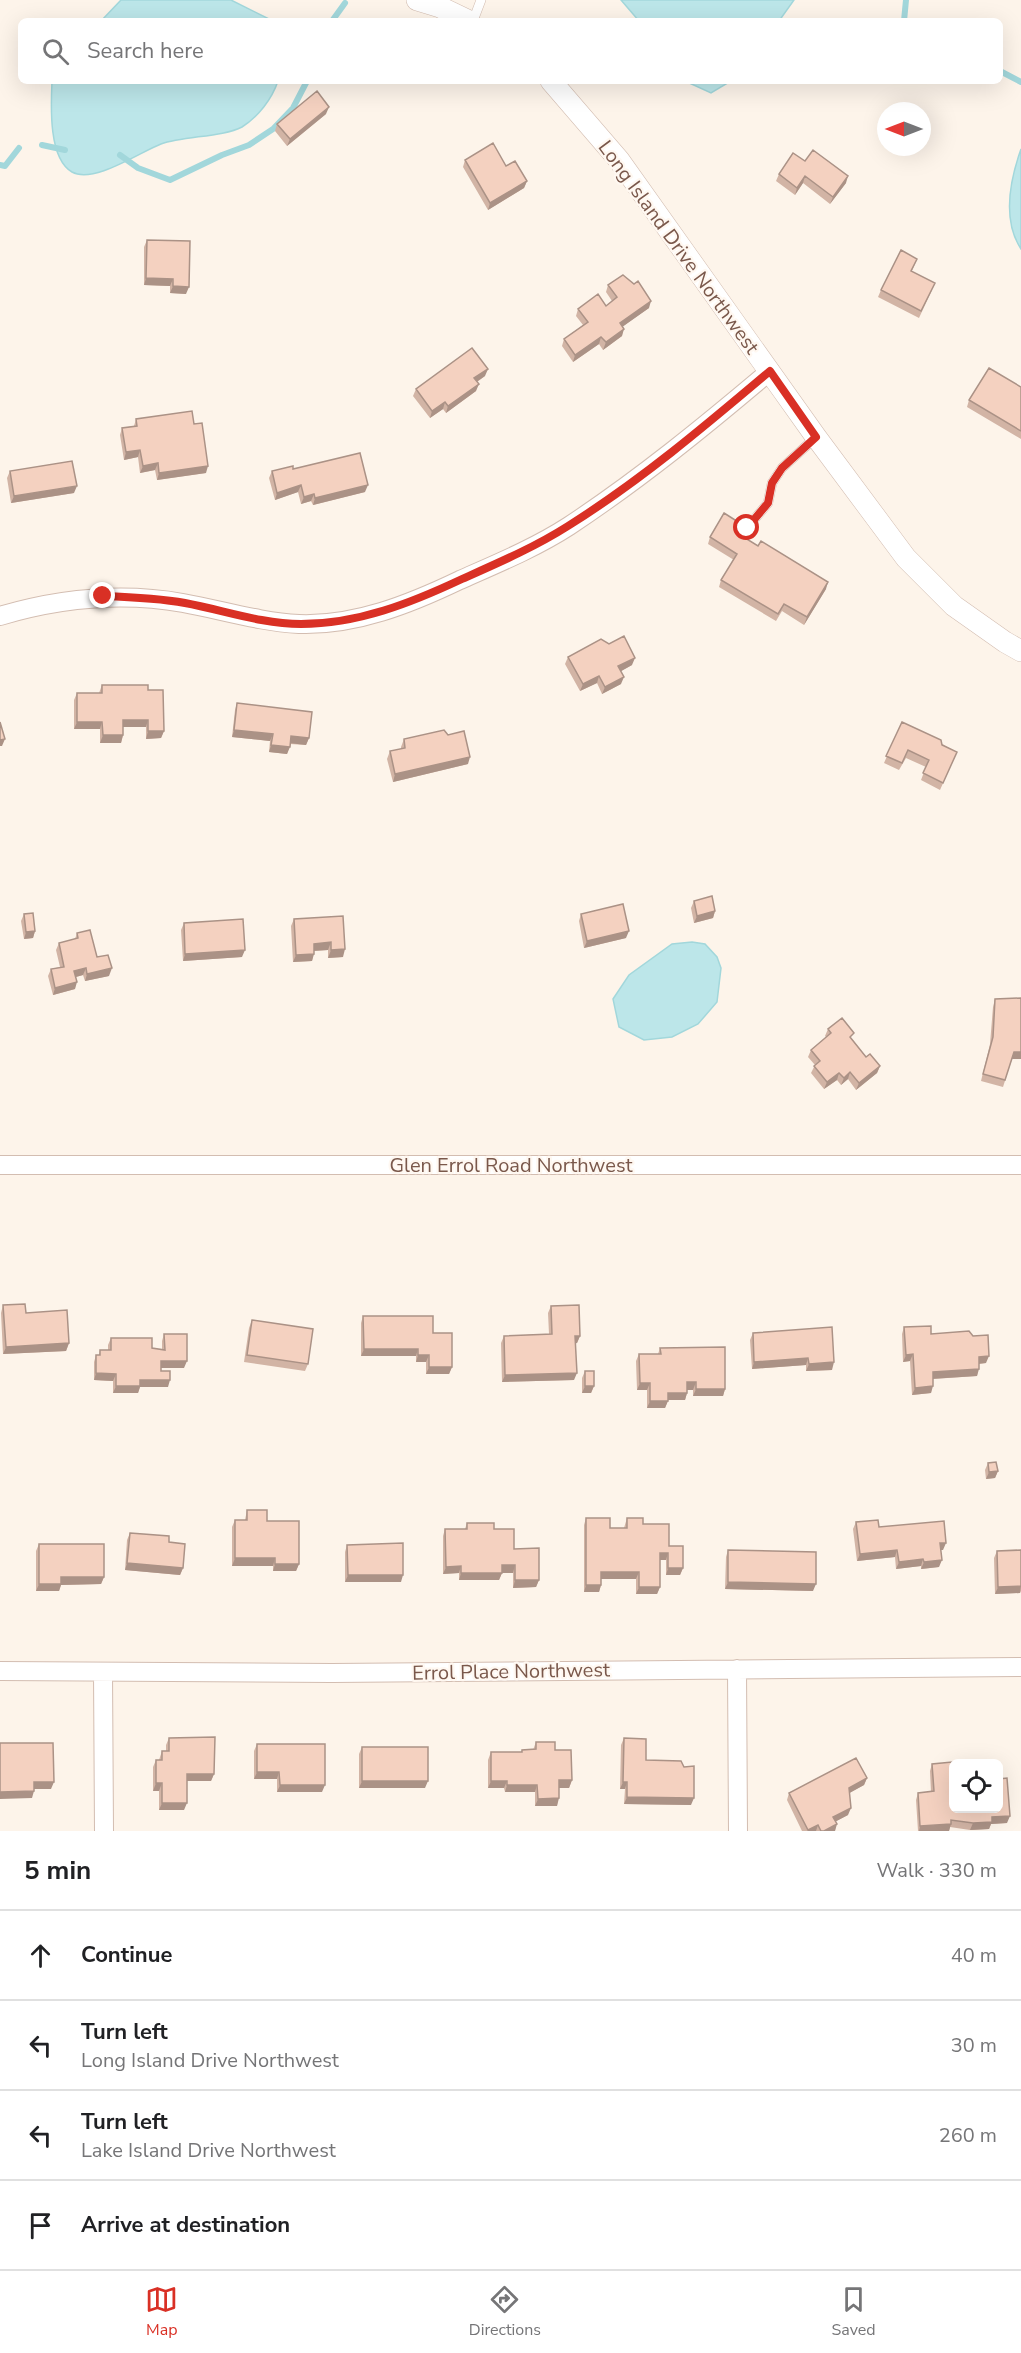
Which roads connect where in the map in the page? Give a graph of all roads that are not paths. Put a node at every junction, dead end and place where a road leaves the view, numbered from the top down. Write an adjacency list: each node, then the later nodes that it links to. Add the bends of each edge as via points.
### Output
1 (417, 0): 3 (street)
2 (481, 0): 4 (lane)
3 (464, 18)
4 (472, 18)
5 (554, 84): 6 (street, Long Island Drive Northwest, via 619,160)
6 (770, 371): 7 (street, Long Island Drive Northwest); 9 (street, via 676,450 568,527 427,595 387,610 338,622 300,624 155,599 103,596 54,602)
7 (816, 437): 8 (lane, via 782,468 772,483 768,503); 10 (street, Long Island Drive Northwest, via 906,558 954,606)
8 (747, 528)
9 (0, 616)
10 (1021, 651)
11 (0, 1165): 12 (street, Glen Errol Road Northwest)
12 (1021, 1165)
13 (1021, 1667): 14 (street, Errol Place Northwest)
14 (737, 1669): 16 (street, Errol Place Northwest); 18 (street)
15 (0, 1671): 16 (street, Errol Place Northwest)
16 (103, 1671): 17 (street)
17 (104, 1831)
18 (738, 1831)

